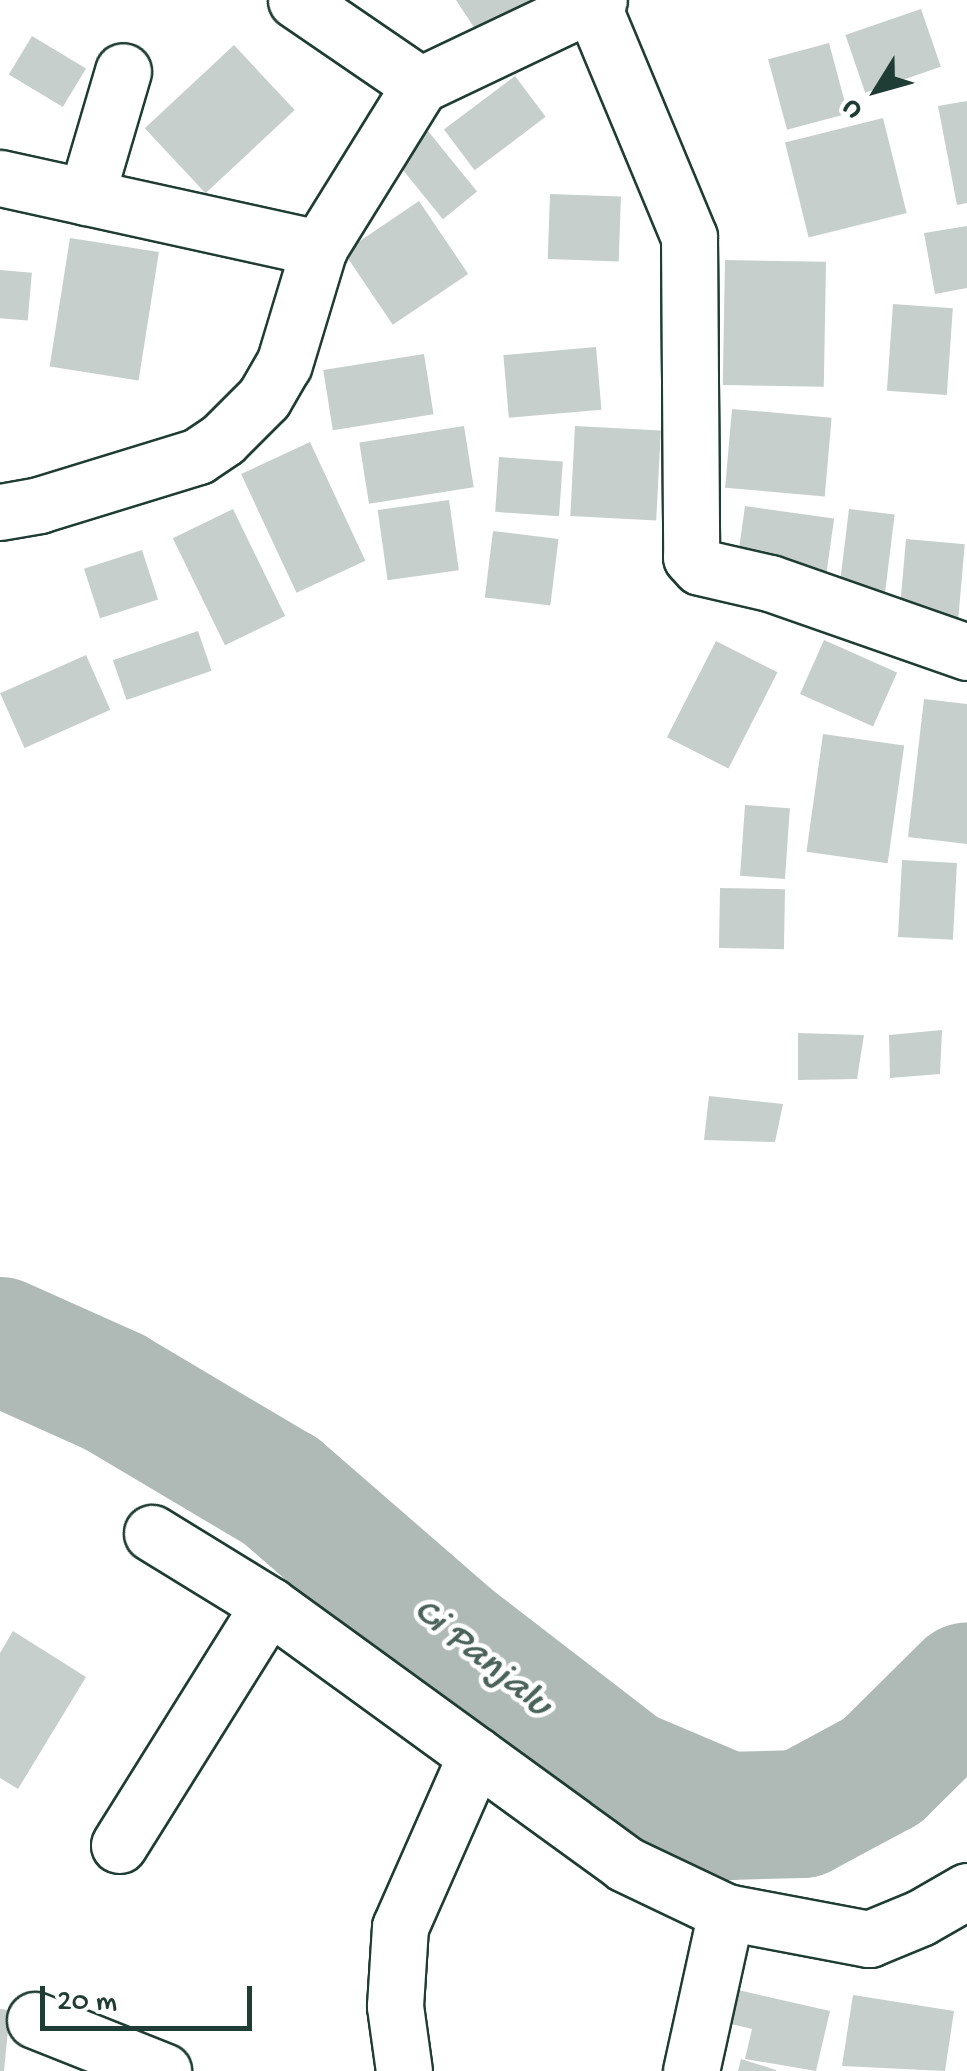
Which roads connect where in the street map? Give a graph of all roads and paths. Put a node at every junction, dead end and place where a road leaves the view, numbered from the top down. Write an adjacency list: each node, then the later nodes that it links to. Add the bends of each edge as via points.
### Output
1 (296, 0): 4 (street)
2 (596, 2): 4 (street); 9 (street, via 689,237 691,557 700,567 770,582)
3 (123, 71): 6 (street)
4 (420, 84): 7 (street)
5 (0, 178): 6 (street)
6 (86, 197): 7 (street)
7 (319, 248): 8 (street, via 284,364 264,398 223,439 198,456)
8 (0, 512)
9 (967, 652)
10 (152, 1533): 11 (street)
11 (269, 1606): 12 (street); 13 (street)
12 (476, 1756): 15 (street, via 625,1864); 18 (street, via 400,1927 396,2006)
13 (118, 1845)
14 (967, 1891): 15 (street, via 869,1939)
15 (726, 1912): 19 (street)
16 (36, 2020): 17 (street)
17 (164, 2071)
18 (404, 2071)
19 (691, 2071)

